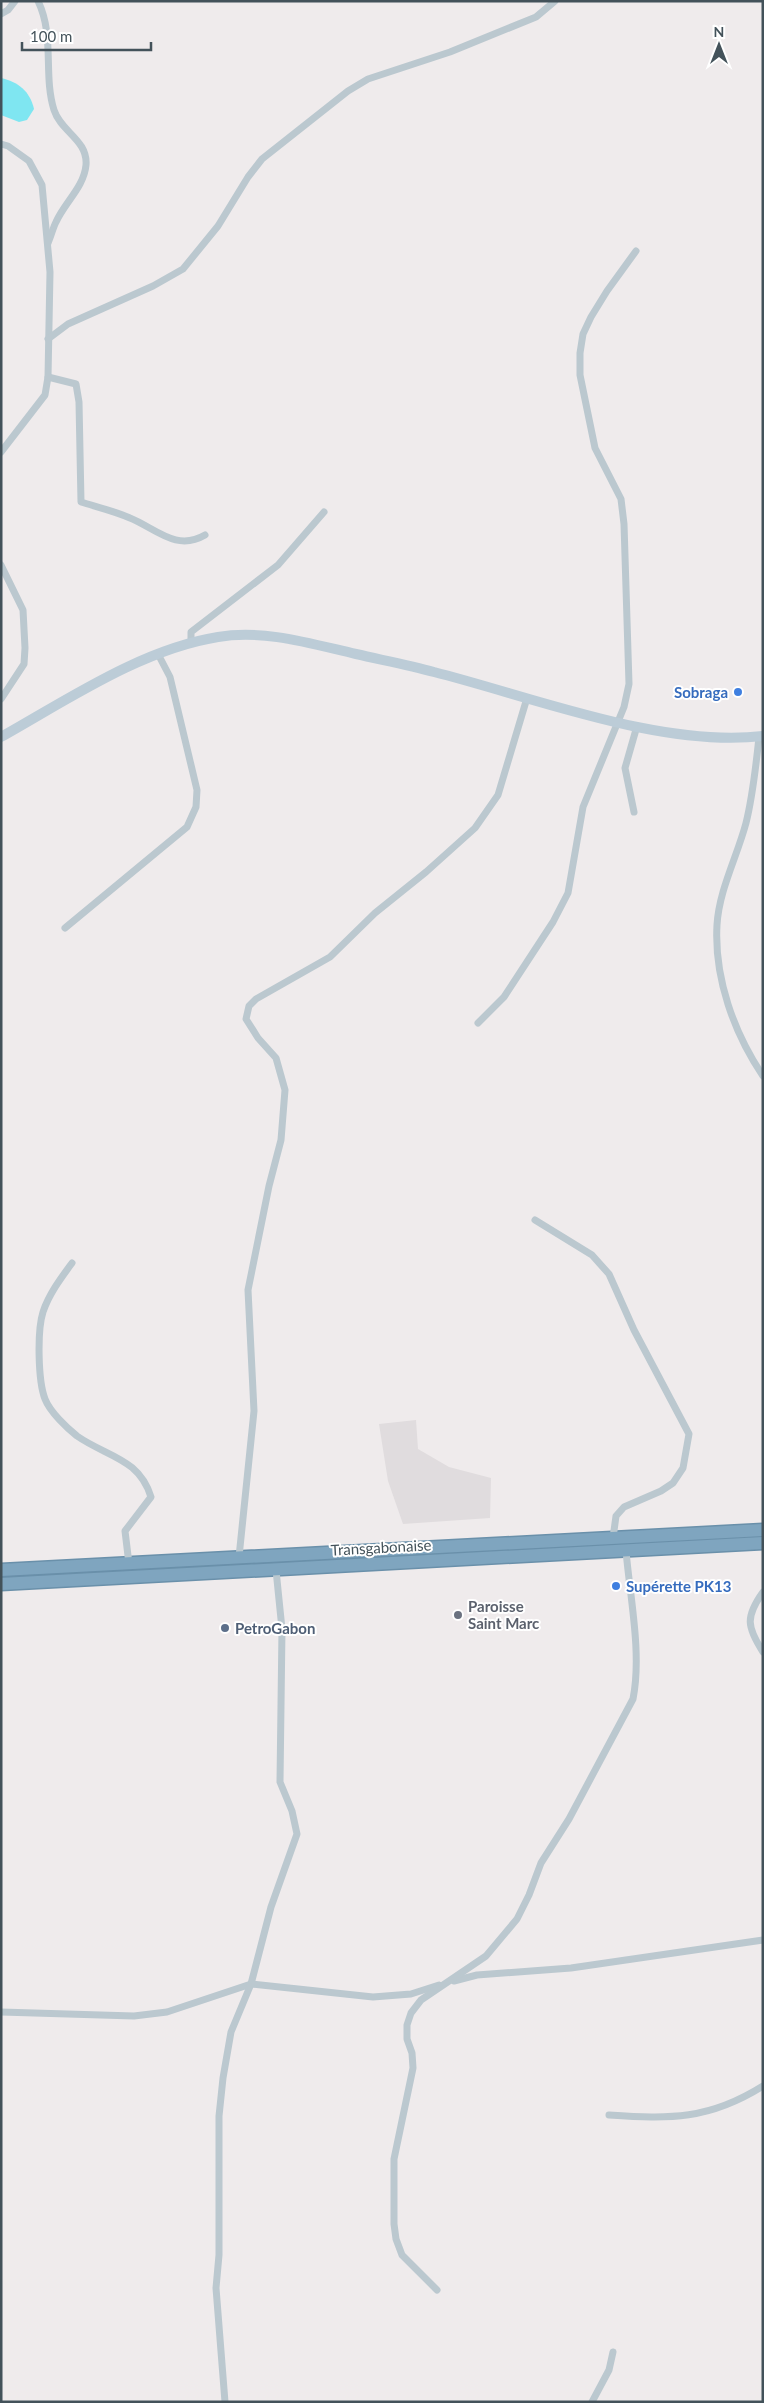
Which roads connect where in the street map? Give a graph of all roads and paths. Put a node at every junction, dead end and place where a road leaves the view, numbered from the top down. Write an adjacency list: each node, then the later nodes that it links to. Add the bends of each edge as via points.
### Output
1 (16, 1): 4 (street)
2 (38, 1): 6 (street, via 46,22 55,112 63,127 84,148 86,162 84,178 56,221)
3 (555, 1): 8 (street, via 536,17 450,52 368,79 348,90 262,160 218,226 183,269 68,324)
4 (1, 14)
5 (1, 144): 6 (street, via 35,169 42,185)
6 (47, 245): 8 (street, via 50,272)
7 (636, 251): 18 (street, via 591,317 583,334 580,353 580,375 595,448 621,499 624,524 629,684)
8 (48, 339): 9 (street)
9 (48, 377): 10 (street, via 44,395); 12 (street, via 76,384 81,502 130,518 175,541 197,540)
10 (1, 452)
11 (324, 512): 14 (street, via 278,565 191,632)
12 (205, 535)
13 (1, 565): 17 (street, via 24,610 25,648 24,664)
14 (192, 643): 15 (street); 16 (street, via 231,635 287,639 434,671)
15 (158, 654): 20 (street); 23 (street, via 170,677 197,790 193,819)
16 (527, 698): 18 (street); 32 (street, via 498,795 475,828 375,913 330,957 256,999 246,1014 248,1025 276,1058 285,1090 281,1140 268,1186 248,1290 254,1411)
17 (1, 699)
18 (618, 722): 19 (street); 24 (street, via 583,807 568,893 504,997)
19 (637, 726): 21 (street, via 697,736); 22 (street, via 625,768)
20 (1, 737)
21 (761, 737): 25 (street, via 746,823 720,901 717,926 720,968 729,1009 746,1051)
22 (634, 812)
23 (65, 928)
24 (478, 1023)
25 (763, 1076)
26 (535, 1220): 29 (street, via 592,1255 609,1274 634,1330 689,1434 683,1468 673,1483 624,1507 616,1516)
27 (72, 1263): 33 (street, via 42,1312 42,1385 45,1400 77,1436 123,1460 146,1483 151,1497 125,1531)
28 (763, 1530): 29 (highway, Transgabonaise)
29 (613, 1538): 32 (highway, Transgabonaise)
30 (763, 1543): 31 (highway, Transgabonaise)
31 (626, 1551): 35 (highway, Transgabonaise); 40 (street, via 636,1683 633,1699 569,1820 541,1863 517,1919 486,1956)
32 (239, 1557): 33 (highway, Transgabonaise)
33 (129, 1564): 34 (highway, Transgabonaise)
34 (1, 1570)
35 (276, 1570): 36 (highway, Transgabonaise); 41 (street, via 282,1629 280,1782 297,1834 270,1907)
36 (1, 1584)
37 (763, 1592): 38 (street, via 753,1605 749,1625)
38 (763, 1652)
39 (763, 1940): 40 (street, via 571,1968 477,1974)
40 (447, 1982): 41 (street, via 411,1994 374,1997); 45 (street, via 421,2000 411,2013 407,2039 413,2068 394,2159 396,2239 402,2255)
41 (252, 1984): 42 (street, via 167,2012 142,2016); 47 (street, via 231,2032 219,2116 216,2288)
42 (1, 2012)
43 (763, 2086): 44 (street, via 728,2105 695,2115)
44 (609, 2115)
45 (436, 2290)
46 (613, 2352): 48 (street, via 609,2370)
47 (225, 2402)
48 (592, 2402)

